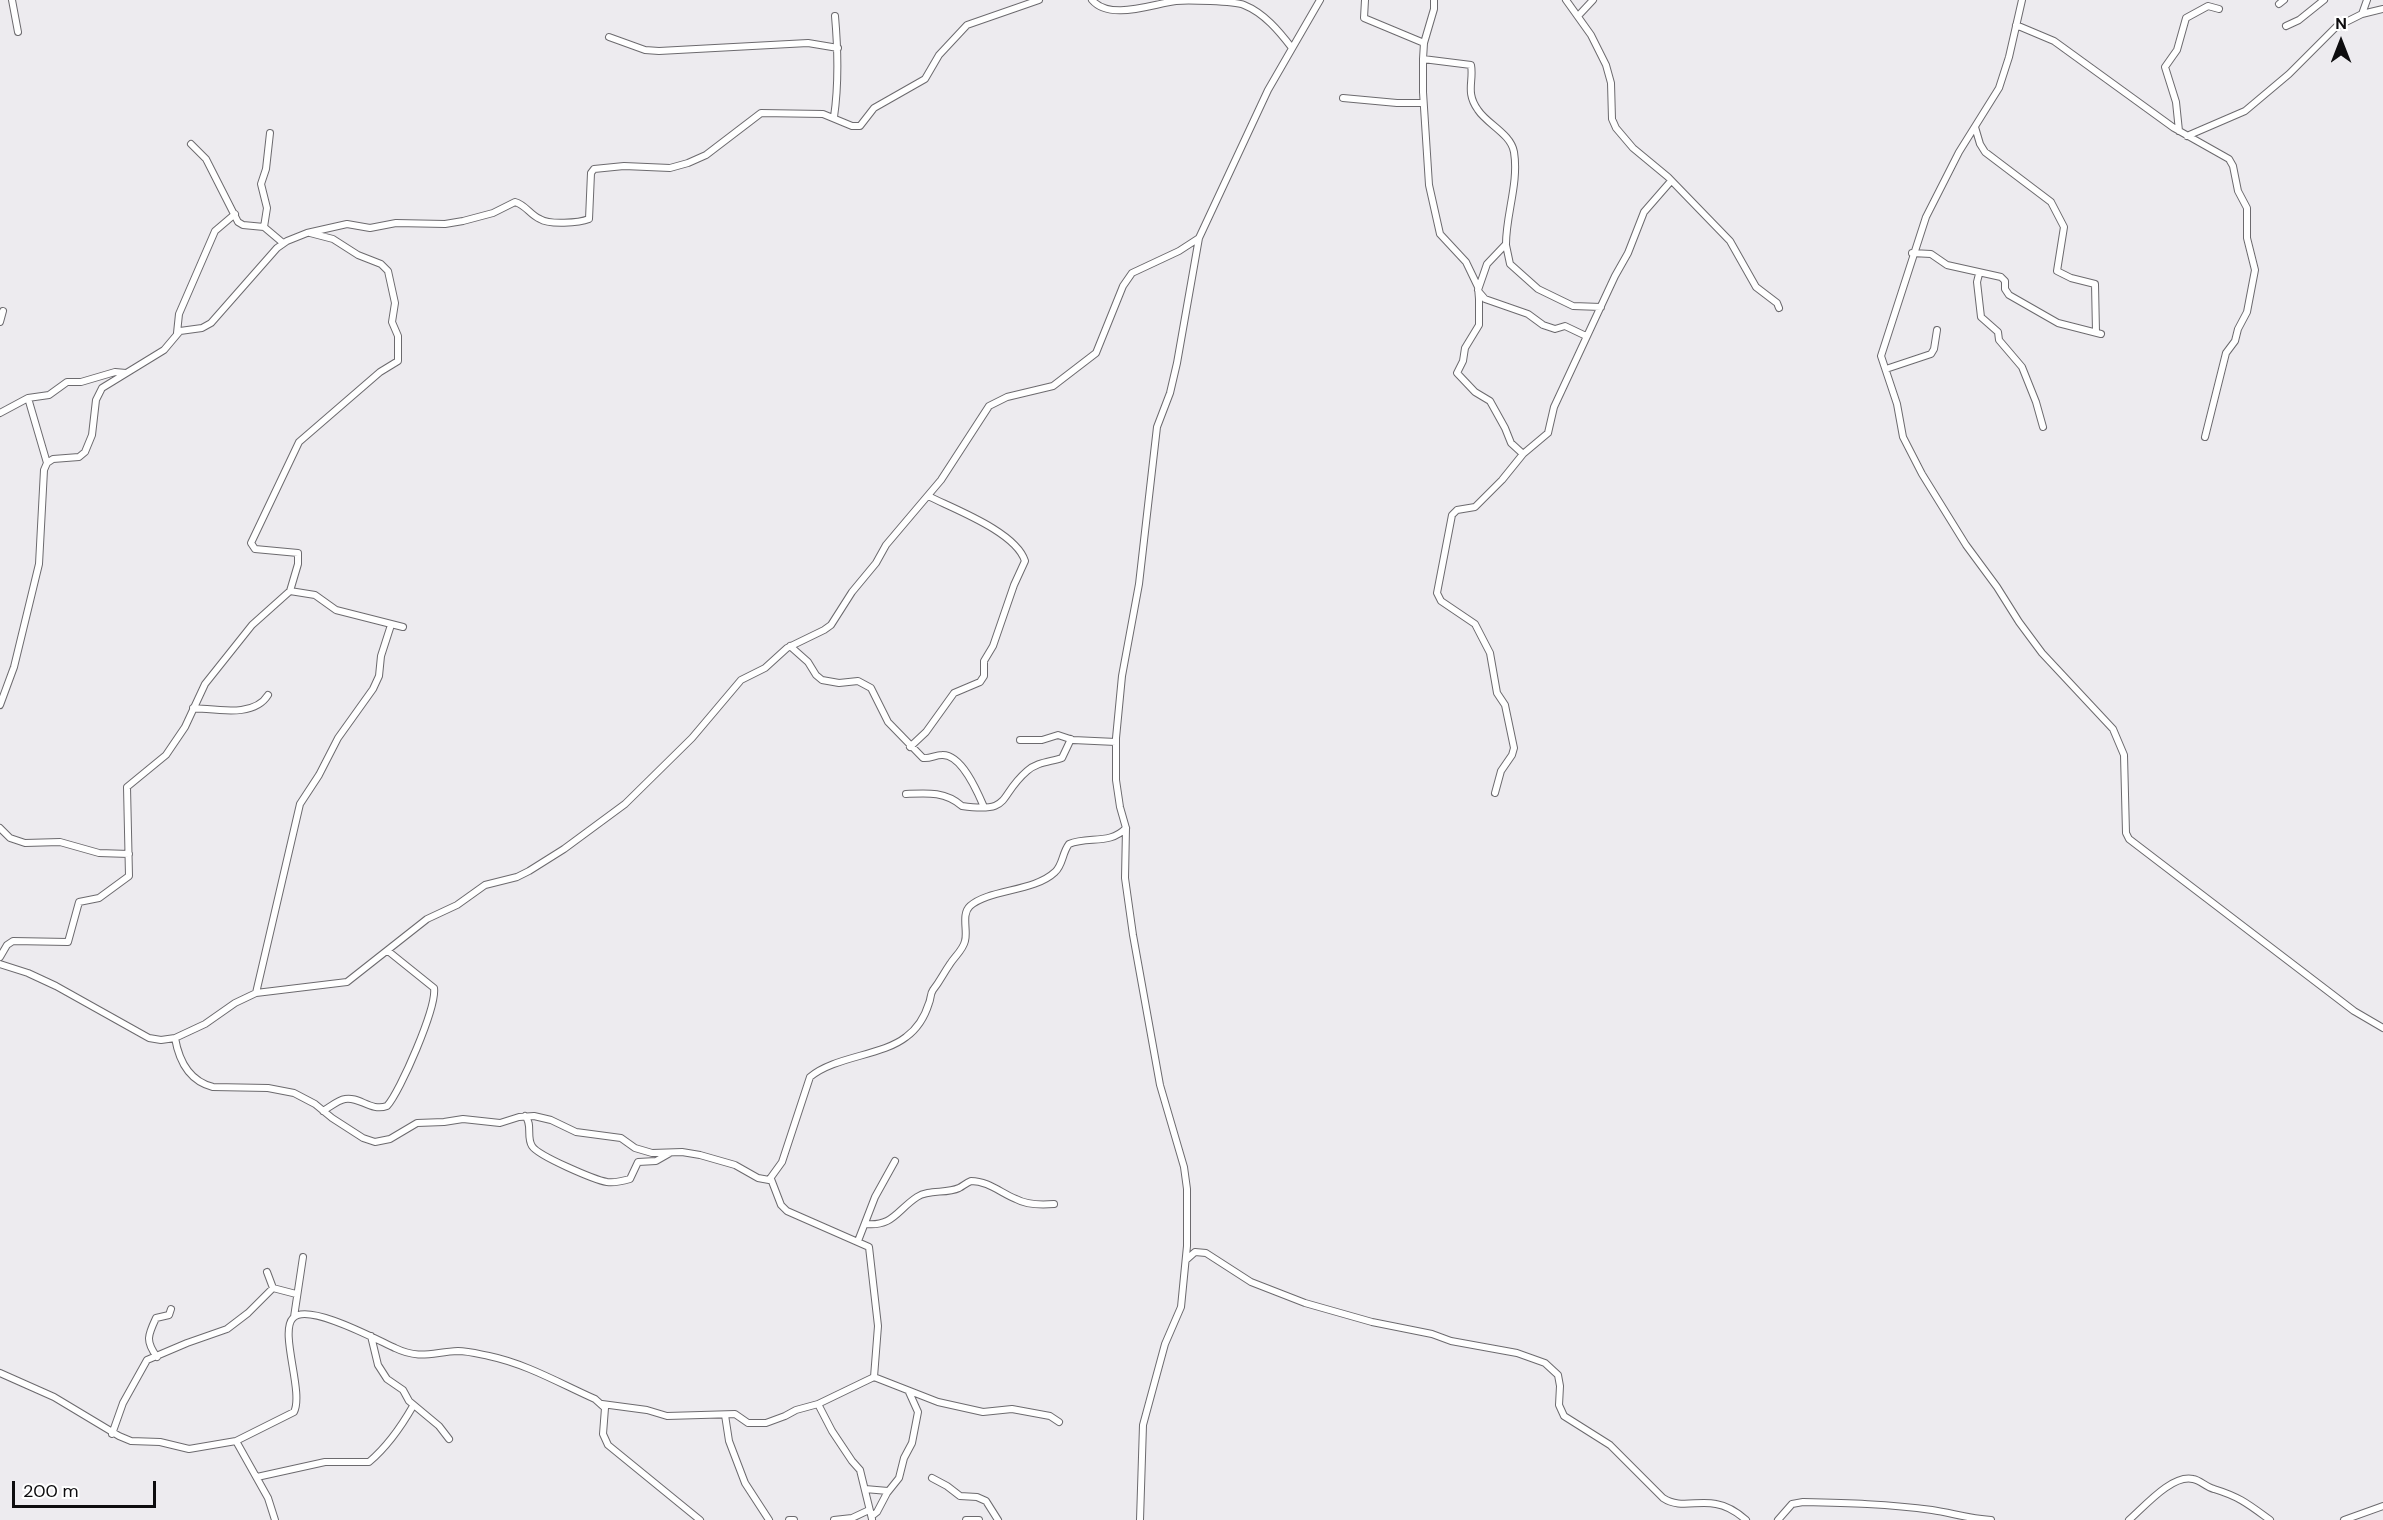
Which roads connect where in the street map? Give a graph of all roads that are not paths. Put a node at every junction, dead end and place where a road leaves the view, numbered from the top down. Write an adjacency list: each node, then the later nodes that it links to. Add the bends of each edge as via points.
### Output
1 (12, 0): 19 (street)
2 (1039, 0): 27 (street, via 967,24 939,55 925,79 874,108 860,126)
3 (1092, 0): 23 (street, via 1104,9 1118,10 1180,1 1239,3 1257,11)
4 (1320, 0): 23 (street)
5 (1365, 0): 21 (street, via 1364,18)
6 (1434, 0): 21 (street)
7 (1566, 0): 16 (street)
8 (1593, 0): 16 (street)
9 (2022, 0): 17 (street)
10 (2324, 0): 18 (street)
11 (2367, 0): 14 (street)
12 (2219, 9): 29 (street, via 2208,6 2186,18 2177,50 2166,64)
13 (2383, 9): 14 (street)
14 (2362, 14): 31 (street, via 2336,27 2245,111)
15 (835, 16): 22 (street)
16 (1578, 16): 33 (street, via 1609,75 1613,125)
17 (2016, 25): 28 (street, via 1999,88); 29 (street, via 2054,41)
18 (2286, 26)
19 (18, 32)
20 (609, 37): 22 (street, via 659,51 808,44)
21 (1424, 43): 24 (street)
22 (838, 48): 27 (street)
23 (1292, 48): 37 (street, via 1260,106)
24 (1423, 59): 26 (street); 39 (street, via 1471,65 1470,88 1476,106 1513,147)
25 (1343, 98): 26 (street)
26 (1423, 103): 42 (street, via 1429,185 1440,234 1463,257)
27 (834, 117): 36 (street, via 818,113 761,113 688,164 670,168 594,169 587,221 543,221 515,202 463,222 396,223 370,228 347,224)
28 (1975, 127): 40 (street, via 1936,194); 41 (street, via 1985,152 2051,202 2064,227 2057,271 2095,284 2098,333 2062,326 2009,295 2001,277)
29 (2179, 131): 31 (street)
30 (270, 133): 35 (street, via 261,184 267,208)
31 (2187, 136): 55 (street, via 2232,164 2247,208 2247,238 2255,268 2247,312 2226,353)
32 (191, 144): 34 (street, via 206,159)
33 (1671, 181): 43 (street, via 1644,212 1628,254); 44 (street, via 1730,241 1756,287)
34 (234, 213): 35 (street, via 243,225); 48 (street, via 215,231 179,314)
35 (264, 227): 38 (street)
36 (307, 233): 38 (street); 59 (street, via 333,239 388,271 399,357 303,437 281,476 252,546 298,553)
37 (1199, 238): 58 (street, via 1132,273 1090,360 1053,386 1008,396 989,406); 68 (street, via 1178,363 1156,432 1138,598 1122,676)
38 (283, 243): 48 (street, via 211,323)
39 (1506, 244): 42 (street, via 1487,264); 43 (street, via 1510,262 1538,289 1573,306)
40 (1912, 253): 41 (street, via 1931,254 1947,265); 50 (street, via 1897,312 1882,349)
41 (1979, 274): 54 (street, via 1981,317 1998,332 1999,340 2022,367)
42 (1478, 291): 49 (street, via 1485,299 1528,314 1543,325 1555,329 1565,326); 56 (street, via 1479,324 1464,348 1457,373 1474,392 1490,401 1510,443)
43 (1600, 307): 49 (street)
44 (1779, 308)
45 (3, 311): 46 (street)
46 (0, 322)
47 (1937, 330): 50 (street, via 1931,354)
48 (177, 333): 51 (street, via 164,350)
49 (1586, 336): 56 (street, via 1554,407 1548,434)
50 (1886, 369): 80 (street, via 1903,437 1966,545 2042,653 2113,729 2124,755 2129,838 2354,1011)
51 (127, 373): 52 (street, via 67,382 49,395); 57 (street, via 98,394 85,453 53,459)
52 (28, 398): 53 (street); 57 (street)
53 (0, 414)
54 (2043, 427)
55 (2205, 436)
56 (1523, 454): 70 (street, via 1475,507 1453,513 1437,591 1441,601 1475,624 1490,653 1497,693 1504,704 1514,748 1501,771)
57 (47, 464): 64 (street, via 39,564 14,667)
58 (928, 496): 62 (street, via 886,545 831,625); 69 (street, via 1002,535 1025,561 984,661 984,676 980,682 954,693)
59 (290, 591): 60 (street, via 315,595 336,610); 65 (street, via 243,636 205,684)
60 (391, 625): 61 (street); 79 (street, via 373,689 338,738 300,804)
61 (403, 627)
62 (790, 646): 69 (street, via 822,680 858,681 871,688 888,722); 76 (street, via 765,668 741,680 692,738 621,808 529,871 485,885 457,905 426,919)
63 (268, 694): 65 (street, via 263,703 247,709)
64 (0, 705)
65 (193, 708): 75 (street, via 165,755 127,787)
66 (1071, 739): 67 (street, via 1058,735); 68 (street); 72 (street, via 1062,758 1033,767 1004,801)
67 (1020, 740)
68 (1116, 742): 74 (street, via 1117,792)
69 (910, 747): 72 (street, via 923,758 942,755 956,761 973,783)
70 (1495, 793)
71 (906, 794): 72 (street, via 939,794 962,806)
72 (984, 807)
73 (0, 828): 75 (street, via 10,838 25,843 60,842 99,853)
74 (1126, 828): 86 (street, via 1106,840 1070,844 1051,875 970,906 963,947 932,992 914,1029 899,1041 839,1062 809,1078 782,1162); 91 (street, via 1125,878 1146,1016 1186,1178)
75 (129, 854): 77 (street, via 129,876 99,898 79,902 68,942 13,941)
76 (388, 951): 79 (street, via 343,984); 82 (street, via 434,988 422,1035 387,1106 376,1108 344,1099)
77 (0, 957)
78 (0, 964): 81 (street, via 56,986 149,1038)
79 (256, 993): 81 (street)
80 (2383, 1028)
81 (175, 1038): 82 (street, via 182,1064 205,1085 278,1089 306,1098)
82 (323, 1110): 83 (street, via 363,1138 380,1142 417,1123 463,1119 503,1122)
83 (525, 1116): 84 (street, via 545,1118 576,1132 621,1138 634,1148 652,1153); 84 (street, via 534,1149 600,1180 630,1179 638,1162 656,1161)
84 (671, 1152): 86 (street, via 700,1155)
85 (895, 1161): 88 (street, via 878,1189)
86 (771, 1179): 89 (street, via 787,1211)
87 (1054, 1204): 88 (street, via 1017,1200 999,1189 971,1181 959,1188 920,1196 902,1207 890,1221)
88 (865, 1224): 89 (street)
89 (858, 1241): 100 (street, via 869,1247 871,1253 878,1340)
90 (303, 1257): 94 (street)
91 (1186, 1260): 123 (street, via 1181,1307 1165,1344 1143,1425); 124 (street, via 1195,1252 1206,1252 1251,1282 1305,1303 1539,1360 1558,1376 1559,1404 1564,1416 1610,1445 1663,1498 1673,1503 1716,1504 1732,1509)
92 (267, 1272): 93 (street)
93 (273, 1288): 94 (street); 98 (street, via 230,1328)
94 (296, 1294): 96 (street)
95 (171, 1309): 98 (street, via 169,1315 155,1320 148,1338)
96 (294, 1317): 97 (street, via 313,1316); 109 (street, via 290,1326 295,1410)
97 (370, 1336): 102 (street, via 418,1356 461,1352 513,1362); 104 (street, via 378,1365)
98 (156, 1357): 107 (street, via 147,1360 137,1377)
99 (0, 1373): 107 (street, via 54,1396)
100 (874, 1377): 101 (street); 103 (street)
101 (909, 1391): 106 (street, via 977,1411 1008,1409 1050,1416); 113 (street, via 917,1409 917,1421 899,1478)
102 (602, 1404): 105 (street, via 667,1416); 117 (street, via 603,1434 608,1445)
103 (818, 1404): 105 (street, via 766,1423 750,1424 737,1414); 112 (street, via 860,1470)
104 (413, 1406): 108 (street); 110 (street, via 393,1438 369,1462 326,1462)
105 (725, 1415): 118 (street, via 729,1441 745,1483)
106 (1059, 1422)
107 (112, 1434): 109 (street, via 131,1441 189,1449)
108 (449, 1439)
109 (236, 1441): 110 (street)
110 (257, 1477): 116 (street)
111 (932, 1478): 122 (street, via 960,1496 987,1501)
112 (865, 1489): 113 (street); 115 (street)
113 (888, 1491): 115 (street, via 877,1512)
114 (2383, 1506): 129 (street)
115 (871, 1515): 119 (street)
116 (275, 1520)
117 (700, 1520)
118 (769, 1520)
119 (834, 1520)
120 (966, 1520): 121 (street)
121 (979, 1520)
122 (998, 1520)
123 (1140, 1520)
124 (1746, 1520)
125 (1778, 1520): 126 (street, via 1792,1504 1806,1502 1887,1505)
126 (1991, 1520)
127 (2129, 1520): 128 (street, via 2169,1485 2188,1478 2242,1499)
128 (2270, 1520)
129 (2344, 1520)

